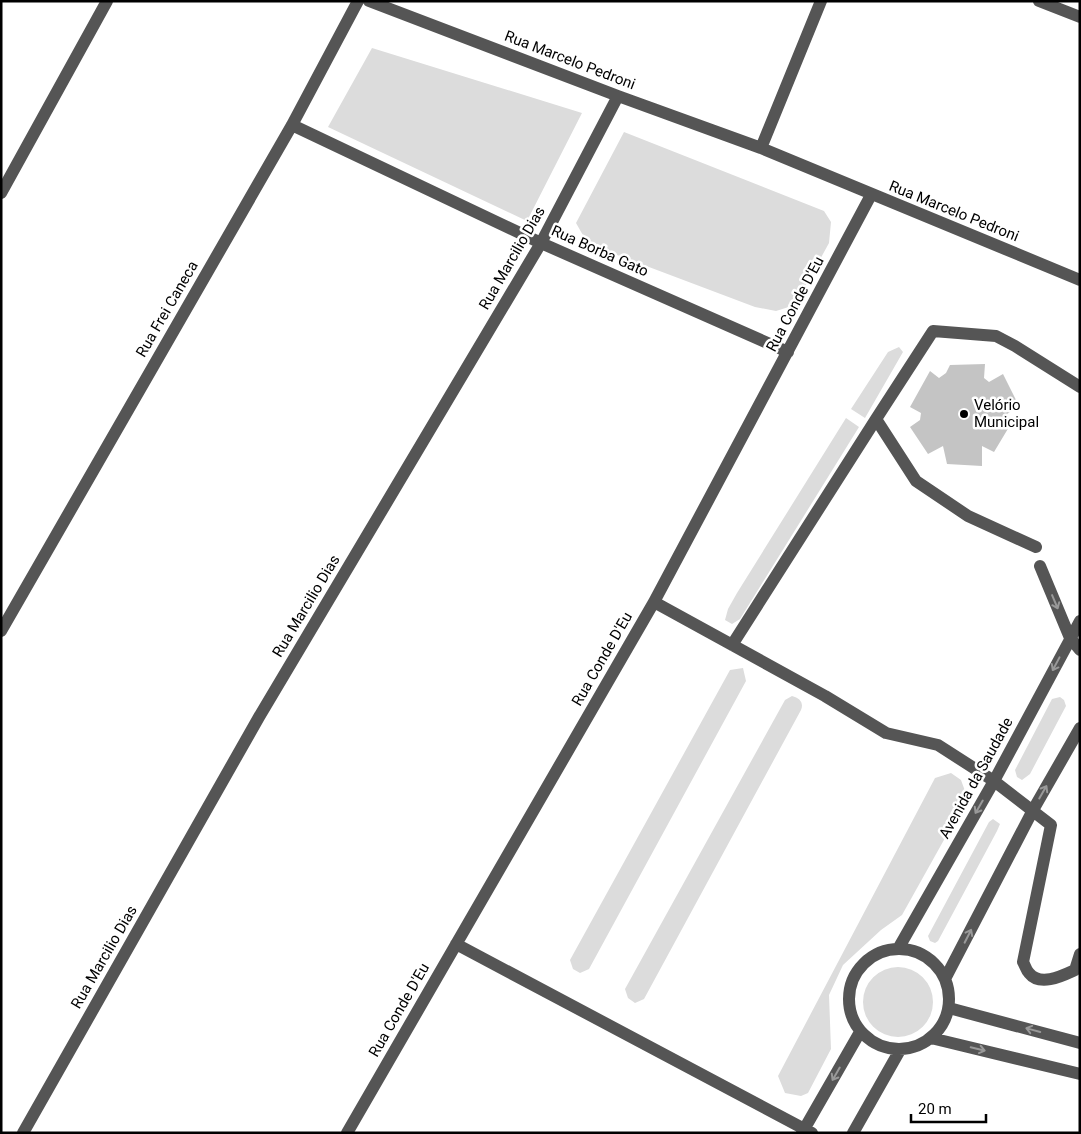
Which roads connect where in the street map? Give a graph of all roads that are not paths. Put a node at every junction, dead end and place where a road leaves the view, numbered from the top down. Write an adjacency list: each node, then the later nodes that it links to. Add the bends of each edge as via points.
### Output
1 (106, 1): 10 (street)
2 (358, 1): 8 (street, Rua Frei Caneca)
3 (369, 1): 7 (street, Rua Marcelo Pedroni)
4 (821, 1): 9 (street)
5 (1039, 1): 6 (street)
6 (1080, 17)
7 (618, 96): 9 (street, Rua Marcelo Pedroni); 12 (street, Rua Marcilio Dias)
8 (292, 125): 12 (street, Rua Borba Gato); 21 (street, Rua Frei Caneca)
9 (760, 148): 11 (street, Rua Marcelo Pedroni)
10 (1, 193)
11 (872, 195): 13 (street, Rua Marcelo Pedroni); 14 (street, Rua Conde D'Eu)
12 (541, 243): 14 (street, Rua Borba Gato); 39 (street, Rua Marcilio Dias, via 259,717)
13 (1080, 280)
14 (788, 352): 19 (street, Rua Conde D'Eu)
15 (1080, 387): 16 (street, via 996,336 933,331)
16 (876, 419): 17 (street, via 916,481 968,516); 23 (street)
17 (1036, 548)
18 (1040, 566): 22 (street, one-way to 22)
19 (654, 602): 23 (street); 28 (street, Rua Conde D'Eu)
20 (1080, 621): 22 (street, Avenida da Saudade)
21 (1, 631)
22 (1070, 638): 24 (street); 26 (street, Avenida da Saudade, one-way to 26)
23 (732, 645): 26 (street, via 886,733 938,745)
24 (1080, 650)
25 (1080, 728): 27 (street, one-way to 25)
26 (994, 781): 27 (street); 29 (street, Avenida da Saudade, one-way to 29)
27 (1033, 810): 30 (street, via 1052,825 1023,962 1030,974 1041,980 1056,979 1075,970); 31 (street, one-way to 27)
28 (456, 944): 38 (street); 40 (street, Rua Conde D'Eu)
29 (898, 949): 31 (street, via 926,957); 33 (street, via 882,952 868,960 857,971 850,986 848,1002)
30 (1080, 954)
31 (945, 979): 32 (street)
32 (949, 1008): 34 (street, via 939,1030); 35 (street, one-way to 32)
33 (860, 1032): 36 (street, via 885,1048); 38 (street, one-way to 38)
34 (931, 1038): 36 (street); 37 (street, one-way to 37)
35 (1080, 1043)
36 (900, 1050): 41 (street)
37 (1080, 1074)
38 (806, 1131)
39 (23, 1133)
40 (348, 1133)
41 (854, 1133)

